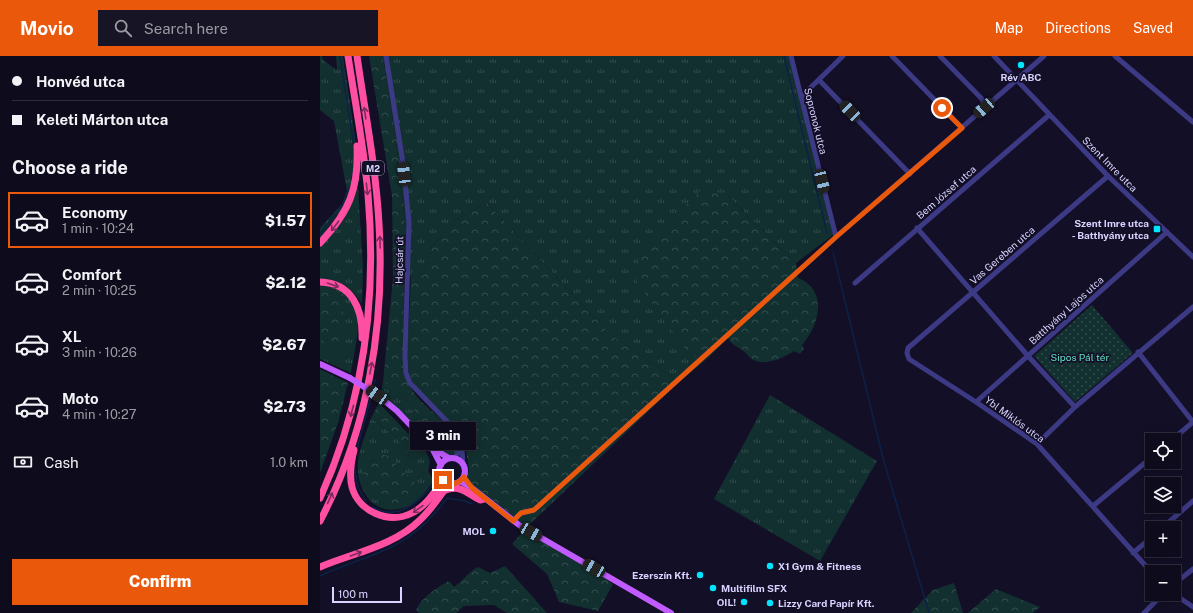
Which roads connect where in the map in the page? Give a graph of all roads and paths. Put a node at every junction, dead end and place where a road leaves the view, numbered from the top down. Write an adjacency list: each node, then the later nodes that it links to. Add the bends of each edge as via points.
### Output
1 (348, 56): 14 (highway, M2)
2 (357, 56): 38 (highway, M2, one-way to 2, via 366,396 373,357 380,281 377,193)
3 (386, 56): 40 (street, Hajcsár út, via 403,163 409,222 406,373 415,390 459,434)
4 (791, 56): 13 (street, Sopronok utca)
5 (843, 56): 11 (street)
6 (892, 56): 18 (street)
7 (940, 56): 15 (street, via 982,99)
8 (994, 56): 12 (street, Szent Imre utca)
9 (1044, 56): 12 (street)
10 (1115, 56): 17 (street)
11 (819, 80): 13 (street); 19 (street)
12 (1018, 80): 15 (street); 16 (street, Szent Imre utca)
13 (801, 97): 23 (street, Sopronok utca)
14 (356, 108): 24 (highway, one-way to 24, via 356,185 347,208); 33 (highway, M2, one-way to 33, via 368,193 371,256 369,317)
15 (984, 108): 18 (street)
16 (1049, 115): 20 (street, Szent Imre utca); 21 (street, Bem József utca)
17 (1193, 122)
18 (962, 128): 19 (street)
19 (910, 174): 23 (street)
20 (1108, 176): 22 (street, Szent Imre utca); 28 (street, Vas Gereben utca)
21 (917, 228): 27 (street, Bem József utca); 28 (street)
22 (1167, 232): 25 (street, Szent Imre utca); 32 (street, Batthyány Lajos utca)
23 (836, 237): 55 (street, via 534,510 521,513)
24 (320, 243)
25 (1193, 257)
26 (320, 282): 33 (highway, one-way to 33, via 342,288 356,303 362,321)
27 (855, 283)
28 (972, 292): 30 (street, Vas Gereben utca); 32 (street)
29 (1193, 307): 31 (street)
30 (908, 348): 35 (street, Ybl Miklós utca, via 909,359)
31 (1138, 352): 36 (street); 37 (street)
32 (1028, 356): 35 (street, Batthyány Lajos utca); 36 (street)
33 (363, 360): 50 (highway, M2, one-way to 50, via 346,429 331,475)
34 (320, 364): 42 (main road, bridge, via 350,378 380,397)
35 (976, 402): 41 (street, Ybl Miklós utca)
36 (1075, 407): 41 (street)
37 (1193, 422): 39 (street)
38 (355, 433): 48 (highway, one-way to 38, via 412,513 398,517 376,514 358,500 352,487 351,466); 54 (highway, M2, one-way to 38, via 340,476)
39 (1180, 433)
40 (463, 444): 43 (street); 45 (street)
41 (1037, 444): 53 (street, Ybl Miklós utca)
42 (432, 448): 43 (main road); 46 (main road)
43 (452, 458): 45 (main road); 46 (main road)
44 (1145, 463): 53 (street)
45 (463, 464): 47 (main road, via 466,472)
46 (441, 465): 48 (main road, via 440,472)
47 (462, 479): 48 (main road); 51 (main road)
48 (446, 482): 49 (highway)
49 (443, 492): 51 (highway, via 459,488 480,500); 60 (highway, one-way to 49, via 399,536 420,520)
50 (320, 498)
51 (484, 499): 55 (main road)
52 (1193, 501): 56 (street)
53 (1093, 506): 58 (street, Ybl Miklós utca)
54 (320, 520)
55 (513, 521): 66 (main road)
56 (1170, 521)
57 (1145, 543): 58 (street)
58 (1133, 553): 59 (street, Ybl Miklós utca)
59 (1145, 566)
60 (320, 568)
61 (1193, 569): 62 (street)
62 (1181, 578)
63 (1181, 599): 65 (street)
64 (1156, 601): 67 (street)
65 (1193, 607)
66 (671, 613)
67 (1144, 613)

